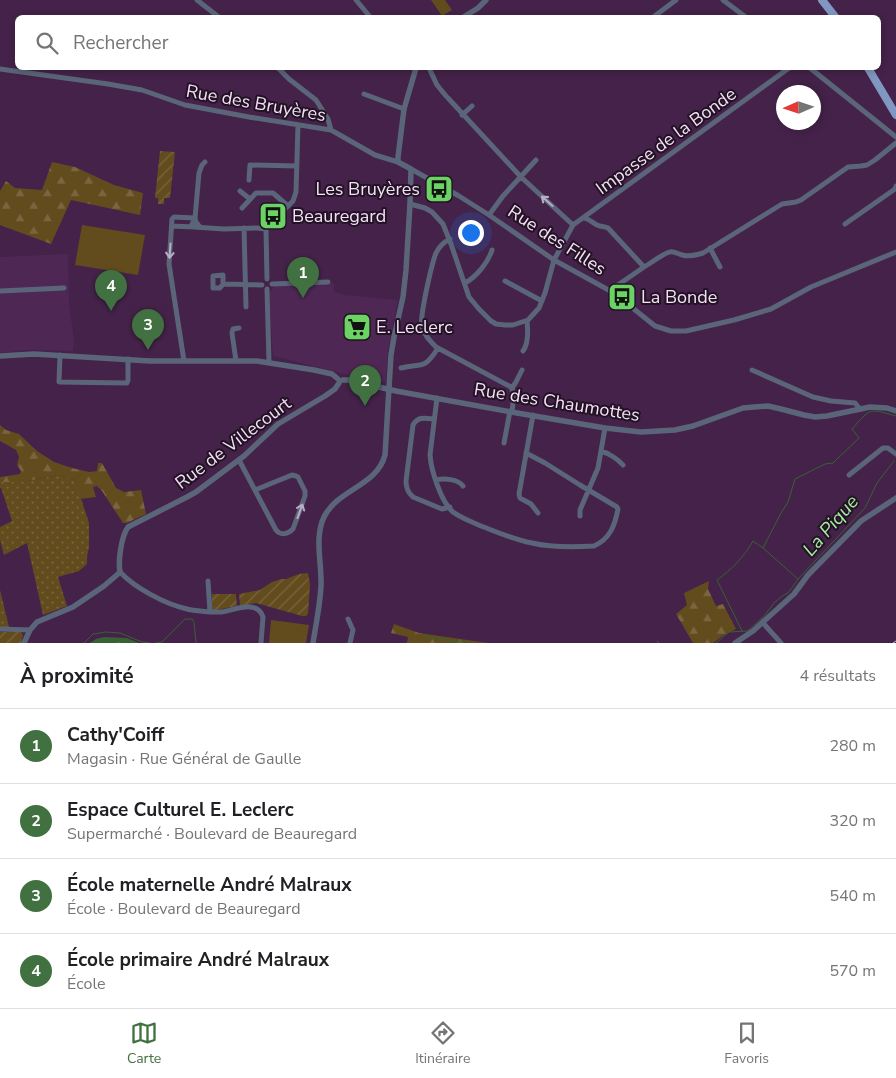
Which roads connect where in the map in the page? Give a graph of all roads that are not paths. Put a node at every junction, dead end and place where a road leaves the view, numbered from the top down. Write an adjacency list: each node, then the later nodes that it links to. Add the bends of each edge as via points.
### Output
1 (197, 0): 7 (street)
2 (356, 0): 8 (street)
3 (486, 0): 9 (street)
4 (676, 0): 10 (street)
5 (723, 0): 11 (street)
6 (822, 0): 12 (main road)
7 (217, 15)
8 (368, 15)
9 (467, 15)
10 (656, 15)
11 (743, 15)
12 (834, 15)
13 (0, 68): 25 (street, Rue des Bruyères, via 142,90 185,105)
14 (280, 70): 26 (street, via 316,100)
15 (415, 70): 22 (street)
16 (430, 70): 23 (street, via 437,85)
17 (786, 70): 44 (street, Impasse de la Bonde)
18 (812, 70): 27 (street)
19 (869, 70): 24 (main road)
20 (364, 94): 22 (street)
21 (472, 106): 23 (street)
22 (404, 109): 31 (street)
23 (462, 115): 34 (street)
24 (896, 115)
25 (298, 125): 26 (street, Rue des Bruyères); 32 (street)
26 (331, 130): 31 (street, Rue des Bruyères, via 375,155)
27 (896, 137)
28 (896, 143): 52 (street, via 875,160 848,167 801,200 782,204)
29 (536, 160): 34 (street)
30 (205, 162): 43 (street, via 199,173)
31 (398, 162): 33 (street, Rue des Filles)
32 (297, 166): 35 (street, via 250,165); 40 (street, via 296,192)
33 (411, 169): 39 (street); 42 (street, Rue des Filles)
34 (521, 177): 42 (street); 46 (street, one-way to 34)
35 (249, 180)
36 (896, 186): 45 (street)
37 (240, 190): 38 (street)
38 (250, 199): 40 (street, via 256,193 273,193); 41 (street)
39 (410, 204): 51 (street, via 432,212); 86 (street, via 403,297)
40 (288, 206): 50 (street)
41 (242, 208)
42 (489, 215): 55 (street, Rue des Filles)
43 (195, 218): 47 (street, via 174,217); 48 (street)
44 (584, 218): 46 (street, Impasse de la Bonde); 56 (street, via 608,228)
45 (845, 224)
46 (573, 225): 55 (street)
47 (172, 226): 48 (street); 78 (street, one-way to 78, via 169,264)
48 (197, 227): 49 (street)
49 (244, 228): 50 (street); 63 (street)
50 (266, 229): 58 (street)
51 (450, 239): 61 (street); 73 (street, via 442,244 435,256 421,318 425,334)
52 (710, 248): 56 (street, via 689,256 667,252); 57 (street)
53 (492, 250): 61 (street, via 486,263)
54 (896, 252): 68 (street, Rue des Filles, via 811,287 771,309 686,331 655,326)
55 (554, 260): 68 (street, Rue des Filles); 69 (street)
56 (644, 267): 68 (street)
57 (720, 267)
58 (270, 281): 60 (street); 64 (street, via 263,281); 66 (street)
59 (505, 281): 69 (street)
60 (328, 282)
61 (465, 283): 71 (street, via 473,303 491,321 513,326)
62 (223, 284): 63 (street)
63 (245, 284): 64 (street); 70 (street)
64 (262, 285): 66 (street)
65 (64, 288): 67 (street)
66 (267, 289): 80 (street)
67 (0, 291)
68 (611, 292)
69 (542, 301): 71 (street)
70 (246, 307)
71 (527, 321): 74 (street, via 527,340)
72 (239, 328): 79 (street, via 233,329 232,333)
73 (438, 348): 81 (street, via 423,366); 85 (street)
74 (523, 351)
75 (60, 354): 76 (street, Rue des Chaumottes); 77 (street, Rue des Chaumottes); 77 (street, via 59,382 127,383)
76 (0, 356)
77 (128, 359): 78 (street, Rue des Chaumottes)
78 (184, 361): 79 (street, Rue des Chaumottes)
79 (236, 361): 80 (street, Rue des Chaumottes)
80 (269, 362): 84 (street, Rue des Chaumottes, via 332,374)
81 (401, 368)
82 (522, 370): 85 (street)
83 (752, 370): 88 (street, via 813,397 856,403)
84 (340, 381): 86 (street, Rue des Chaumottes); 98 (street, Rue de Villecourt, via 335,389 273,428)
85 (512, 388): 90 (street)
86 (388, 389): 87 (street, Rue des Chaumottes); 118 (street, via 387,444 383,463 368,479 330,507 320,528 321,585)
87 (437, 398): 90 (street, Rue des Chaumottes); 92 (street)
88 (860, 409): 89 (street, Rue des Chaumottes, via 877,406); 93 (street, Rue des Chaumottes, via 815,417 768,406 754,407 675,430 641,432)
89 (896, 410)
90 (511, 411): 91 (street, Rue des Chaumottes); 94 (street)
91 (533, 415): 93 (street, Rue des Chaumottes); 96 (street)
92 (434, 419): 101 (street, via 430,455); 106 (street, via 417,419 413,425 407,488 411,495 442,509)
93 (606, 428): 95 (street)
94 (504, 442)
95 (601, 451): 99 (street); 104 (street)
96 (526, 453): 104 (street); 107 (street, via 520,496)
97 (896, 454): 100 (street, via 883,448)
98 (239, 460): 103 (street); 109 (street, Rue de Villecourt, via 187,497 128,528 122,541)
99 (623, 465)
100 (849, 475)
101 (436, 480): 102 (street, via 457,481); 106 (street)
102 (463, 486)
103 (255, 490): 103 (street, one-way to 103, via 279,533 291,531 305,496 298,477 292,476)
104 (589, 490): 106 (street, via 618,509 610,534 594,546 531,543 470,521); 108 (street)
105 (896, 498): 113 (street, via 861,521)
106 (450, 507)
107 (538, 513)
108 (580, 516)
109 (120, 572): 111 (street, via 138,587 170,603 189,610); 115 (street, via 73,607 37,622)
110 (208, 581): 111 (street)
111 (210, 612): 117 (street, via 246,607 257,609 262,617)
112 (348, 620): 119 (street, via 353,630)
113 (763, 623): 120 (street); 121 (street)
114 (0, 630): 115 (street)
115 (30, 630): 116 (street)
116 (24, 643)
117 (261, 643)
118 (313, 643)
119 (350, 643)
120 (735, 643)
121 (781, 643)

